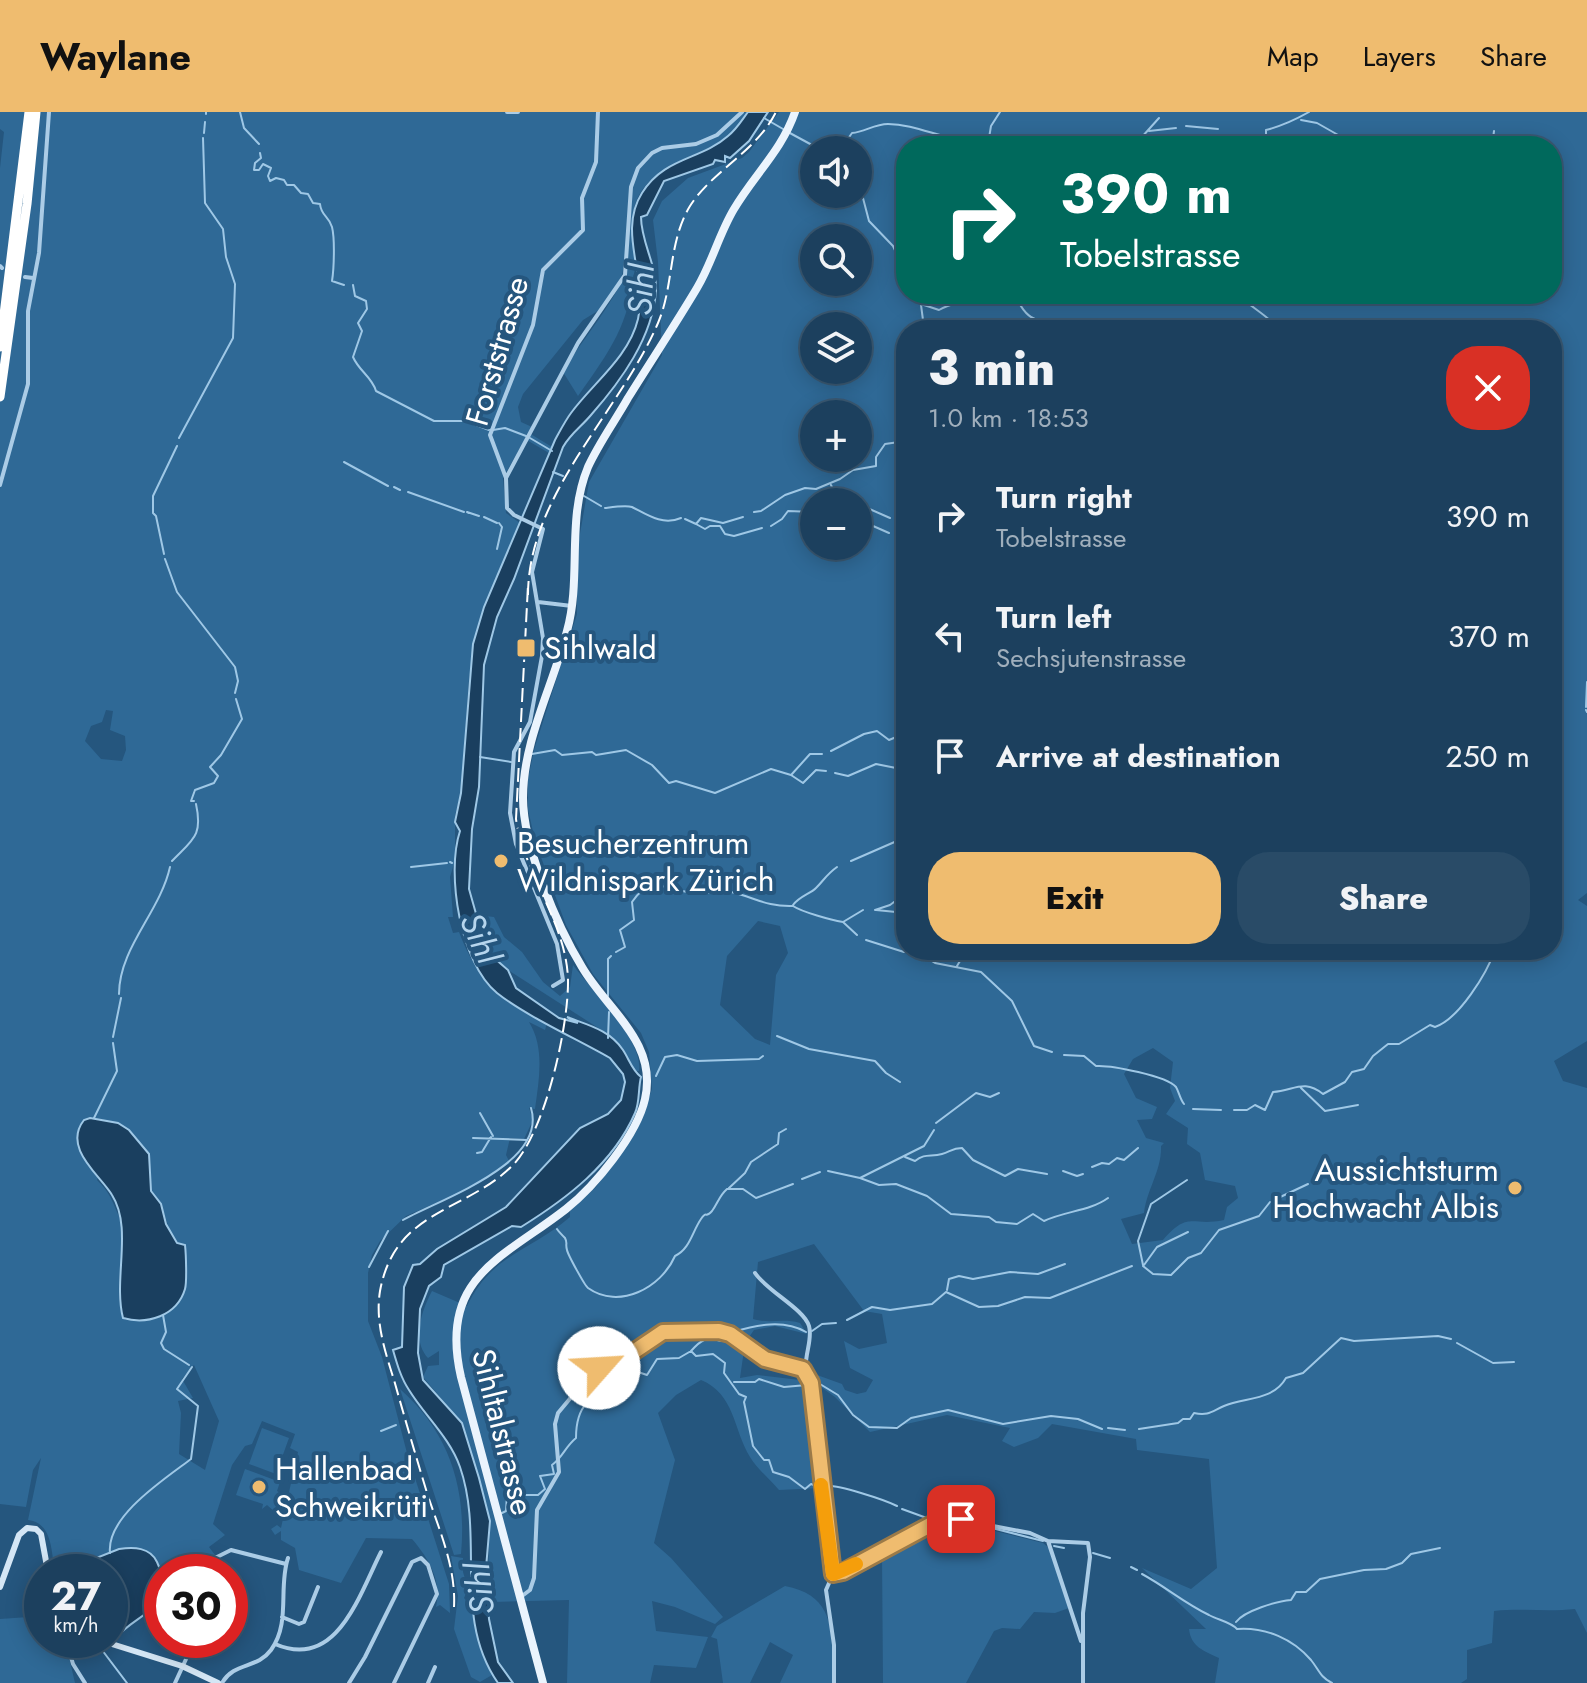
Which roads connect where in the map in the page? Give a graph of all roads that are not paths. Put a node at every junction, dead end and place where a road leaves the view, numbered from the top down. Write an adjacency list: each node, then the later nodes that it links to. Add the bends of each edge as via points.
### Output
1 (29, 112): 11 (highway)
2 (36, 112): 12 (highway)
3 (49, 112): 10 (street)
4 (507, 112): 5 (street)
5 (518, 112)
6 (598, 112): 13 (street, Forststrasse, via 596,162 582,198 583,230 543,270 533,325 491,428)
7 (742, 112): 13 (street, via 717,135 662,148 638,168 631,187 625,275 578,343)
8 (794, 116): 16 (main road, Sihltalstrasse, via 735,207 705,275 590,462 577,507)
9 (25, 277): 10 (street)
10 (33, 278): 14 (street, via 28,384)
11 (0, 347)
12 (0, 397)
13 (506, 478): 15 (street, Forststrasse, via 507,508 543,529 532,572)
14 (0, 485)
15 (537, 602): 16 (street); 17 (street, via 542,656 530,722 514,752 510,813 516,844 557,944 563,980)
16 (572, 606): 29 (main road, Sihltalstrasse, via 527,758 525,825 574,952 640,1048 647,1088 634,1126 595,1180 566,1210 492,1262 474,1282 460,1315 460,1372)
17 (553, 986)
18 (755, 1273): 19 (street, via 807,1321)
19 (805, 1359): 20 (street); 21 (street)
20 (794, 1366): 21 (street); 29 (street, via 755,1354 725,1331 671,1331 593,1371 565,1401 555,1424 557,1478 537,1510 533,1583)
21 (806, 1373): 26 (street)
22 (1048, 1541): 26 (street, via 951,1518); 32 (street); 32 (street, via 1088,1543)
23 (381, 1552): 31 (street, via 331,1640 304,1650)
24 (45, 1554): 27 (main road, via 41,1534 27,1528 19,1535)
25 (223, 1554): 30 (street, via 231,1550 287,1561)
26 (833, 1574): 45 (street, via 826,1590)
27 (0, 1587)
28 (318, 1587): 30 (street, via 304,1622)
29 (520, 1597): 44 (main road, Sihltalstrasse)
30 (282, 1617): 31 (street)
31 (275, 1644): 40 (street, via 262,1659 231,1670)
32 (1083, 1647): 46 (street)
33 (128, 1649): 36 (main road)
34 (71, 1658): 38 (street)
35 (186, 1658): 36 (street)
36 (182, 1666): 39 (street); 40 (main road)
37 (435, 1667): 43 (street)
38 (85, 1683)
39 (175, 1683)
40 (220, 1683)
41 (349, 1683): 42 (street, via 412,1562 425,1560 437,1594)
42 (394, 1683)
43 (428, 1683)
44 (543, 1683)
45 (834, 1683)
46 (1083, 1683)

